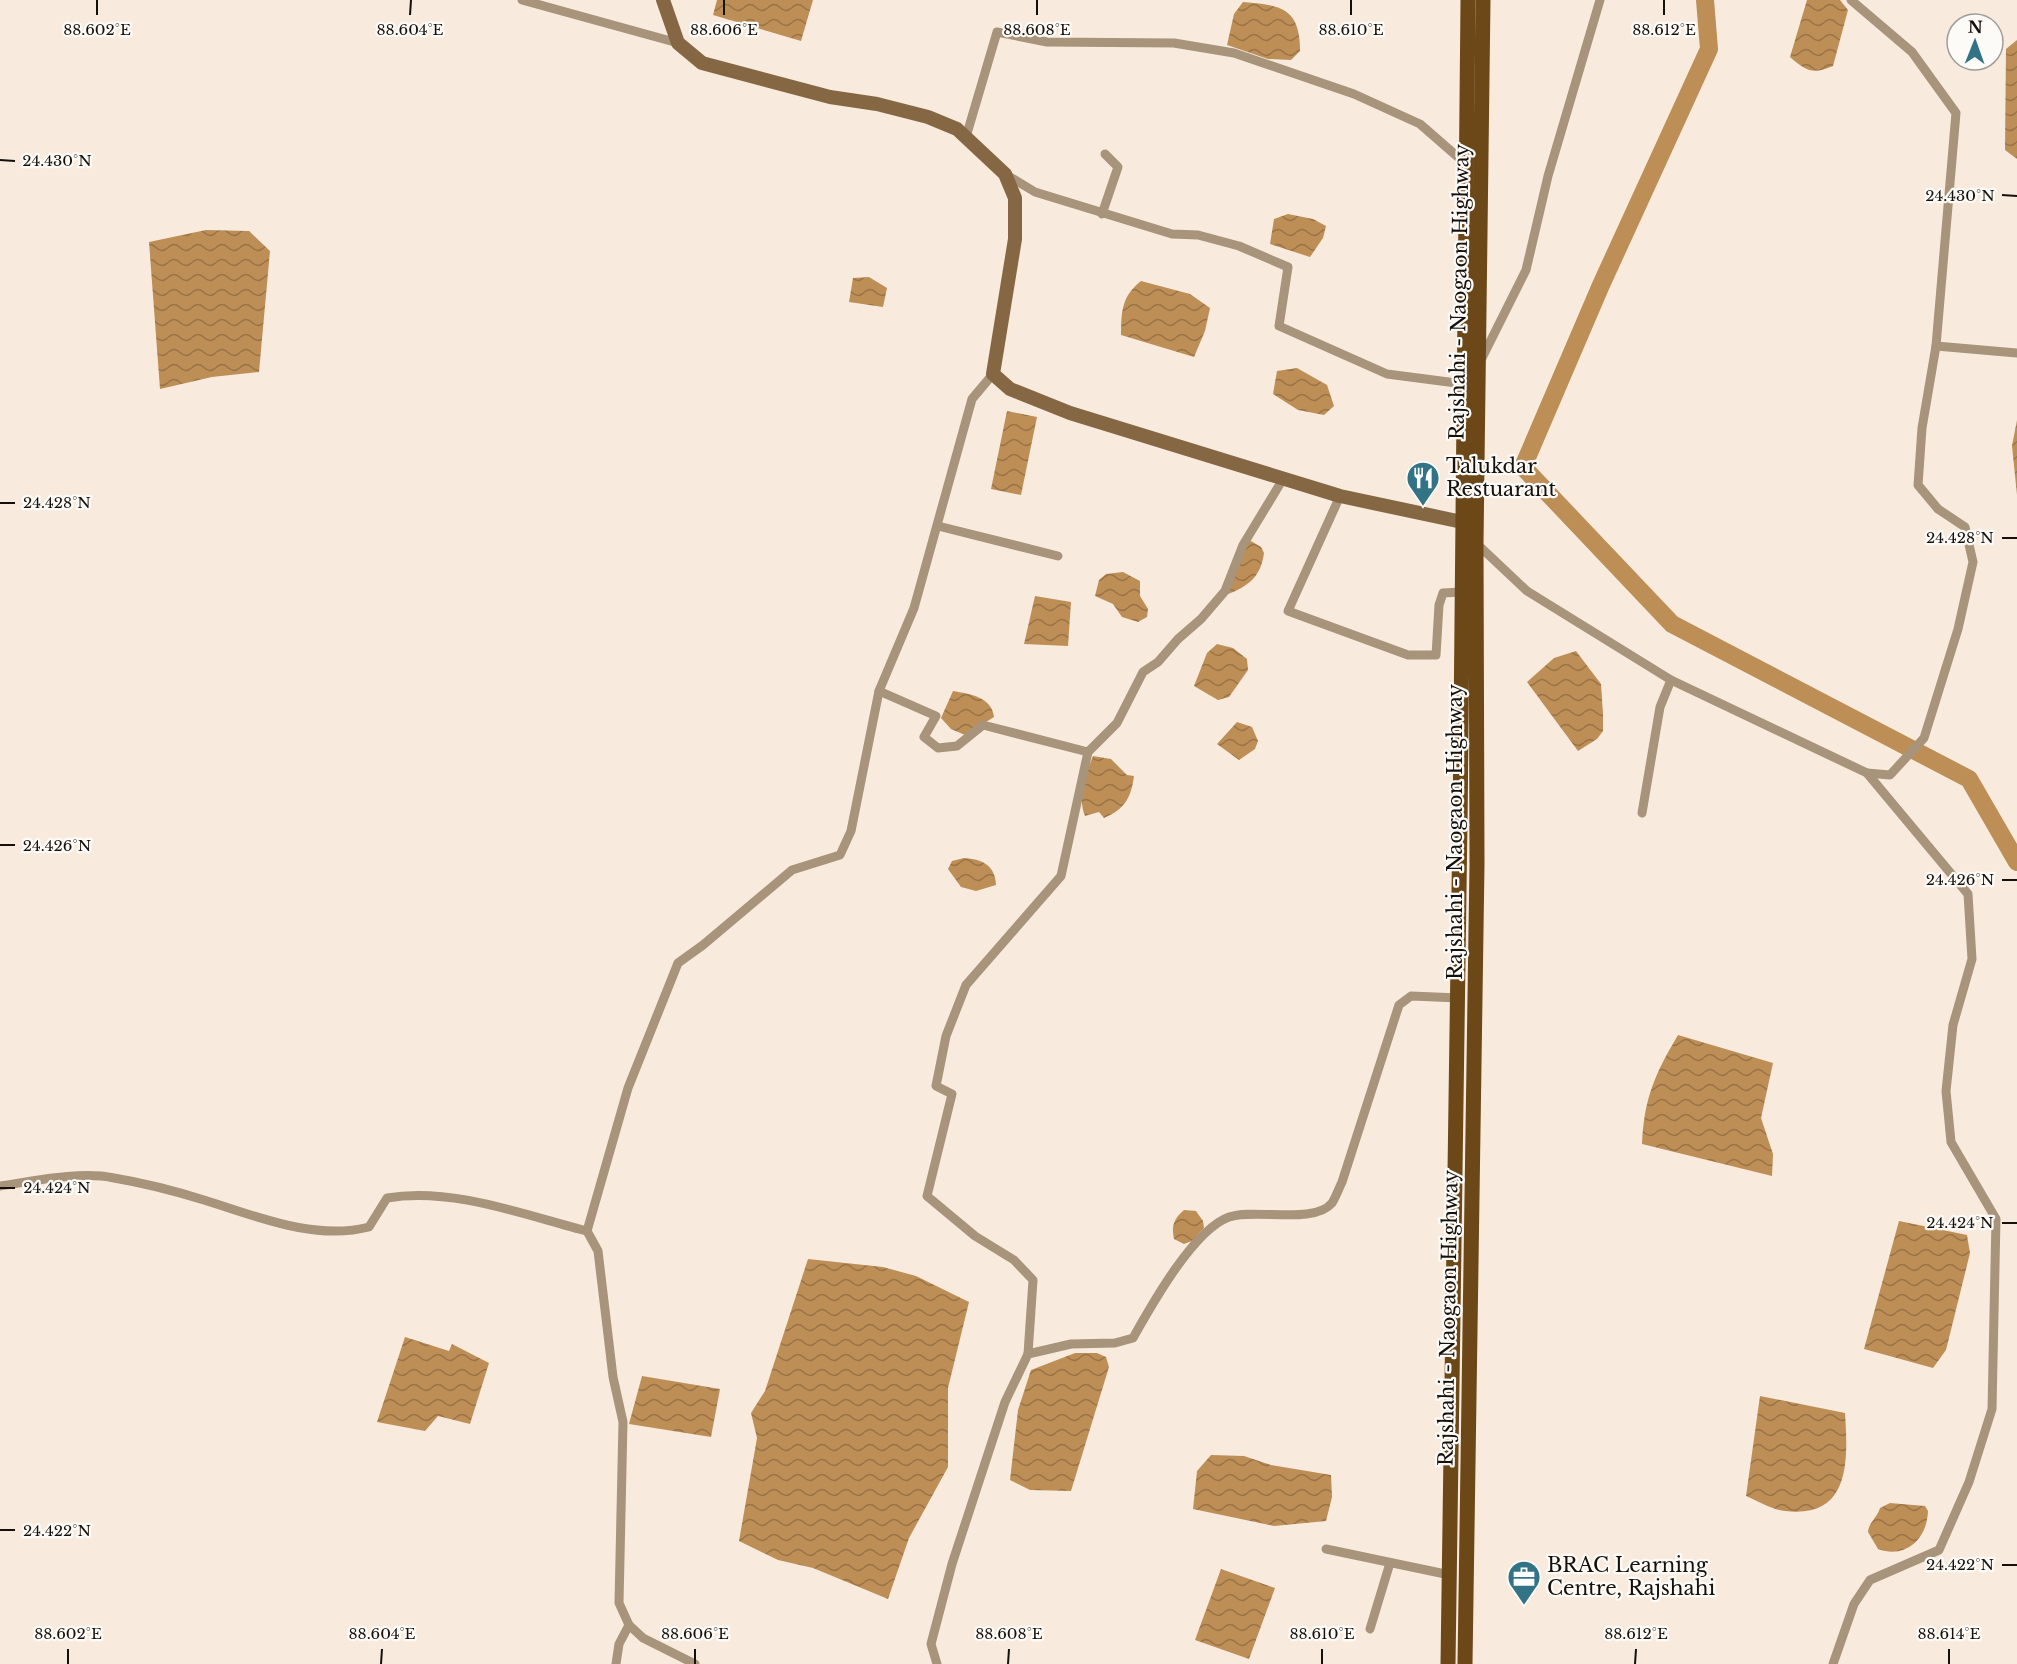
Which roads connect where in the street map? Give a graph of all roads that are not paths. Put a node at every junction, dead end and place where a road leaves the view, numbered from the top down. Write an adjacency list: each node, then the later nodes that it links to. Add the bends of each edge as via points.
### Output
1 (522, 0): 7 (street)
2 (663, 0): 7 (main road)
3 (1468, 0): 10 (main road, Rajshahi - Naogaon Highway)
4 (1484, 0): 13 (main road, Rajshahi - Naogaon Highway)
5 (1600, 0): 16 (street, via 1548,176 1526,270)
6 (1851, 0): 14 (street, via 1912,52 1956,113)
7 (678, 43): 8 (main road, via 702,63 830,97 928,117)
8 (966, 137): 10 (street, via 997,32 1047,42 1174,43 1234,53 1354,94 1420,124); 11 (main road)
9 (1105, 154): 12 (street, via 1118,167)
10 (1467, 165): 13 (main road, Rajshahi - Naogaon Highway)
11 (1005, 174): 12 (street, via 1035,192); 17 (main road, via 1015,198 1015,239)
12 (1102, 214): 18 (street, via 1172,234 1198,235 1239,246 1288,267 1279,326 1387,374)
13 (1472, 324): 16 (main road, Rajshahi - Naogaon Highway); 18 (main road, Rajshahi - Naogaon Highway)
14 (1936, 346): 15 (street); 31 (street, via 1922,428 1918,484 1938,508 1965,527 1973,562 1958,628 1924,738 1890,775)
15 (2017, 353)
16 (1479, 363): 23 (main road, Rajshahi - Naogaon Highway)
17 (993, 374): 19 (main road, via 1010,389 1070,413); 22 (street, via 972,399)
18 (1464, 384): 21 (main road, Rajshahi - Naogaon Highway)
19 (1283, 479): 20 (main road); 30 (street, via 1243,545 1225,591 1158,662 1143,672 1117,723)
20 (1340, 496): 21 (main road); 25 (street, via 1288,610 1408,655 1436,655 1443,593)
21 (1462, 522): 25 (main road, Rajshahi - Naogaon Highway)
22 (938, 526): 24 (street); 29 (street, via 914,608)
23 (1476, 543): 26 (main road, Rajshahi - Naogaon Highway); 28 (street, via 1527,591)
24 (1058, 556)
25 (1461, 592): 27 (main road, Rajshahi - Naogaon Highway)
26 (1477, 679): 27 (main road); 46 (main road, Rajshahi - Naogaon Highway)
27 (1461, 680): 33 (main road, Rajshahi - Naogaon Highway)
28 (1671, 680): 31 (street); 32 (street, via 1660,707)
29 (879, 691): 30 (street, via 936,716 924,737 938,748 957,746 983,725); 35 (street, via 851,831 840,855 792,870 678,963 628,1088)
30 (1089, 752): 36 (street, via 1061,876 966,985 946,1036 936,1086 952,1094 927,1196 975,1236 1014,1260 1033,1280)
31 (1868, 773): 47 (street, via 1968,894 1972,958 1953,1025 1946,1091 1951,1142 1996,1219 1992,1409 1969,1482 1939,1550 1870,1580 1854,1604)
32 (1642, 813)
33 (1458, 998): 36 (street, via 1411,996 1399,1005 1342,1182 1331,1204 1317,1213 1230,1217 1214,1226 1169,1275 1133,1338 1115,1344 1071,1344); 39 (main road, Rajshahi - Naogaon Highway)
34 (0, 1186): 35 (street, via 54,1178 112,1177 283,1225 351,1231 369,1227 387,1198 408,1194 467,1200)
35 (587, 1231): 40 (street, via 598,1251 623,1422 619,1603)
36 (1028, 1354): 44 (street, via 1005,1402 952,1564 931,1644)
37 (1326, 1549): 38 (street)
38 (1390, 1563): 39 (street); 41 (street)
39 (1450, 1575): 45 (main road, Rajshahi - Naogaon Highway)
40 (629, 1625): 42 (street, via 619,1644); 43 (street, via 643,1638)
41 (1370, 1629)
42 (616, 1664)
43 (694, 1664)
44 (938, 1664)
45 (1448, 1664)
46 (1465, 1664)
47 (1833, 1664)

